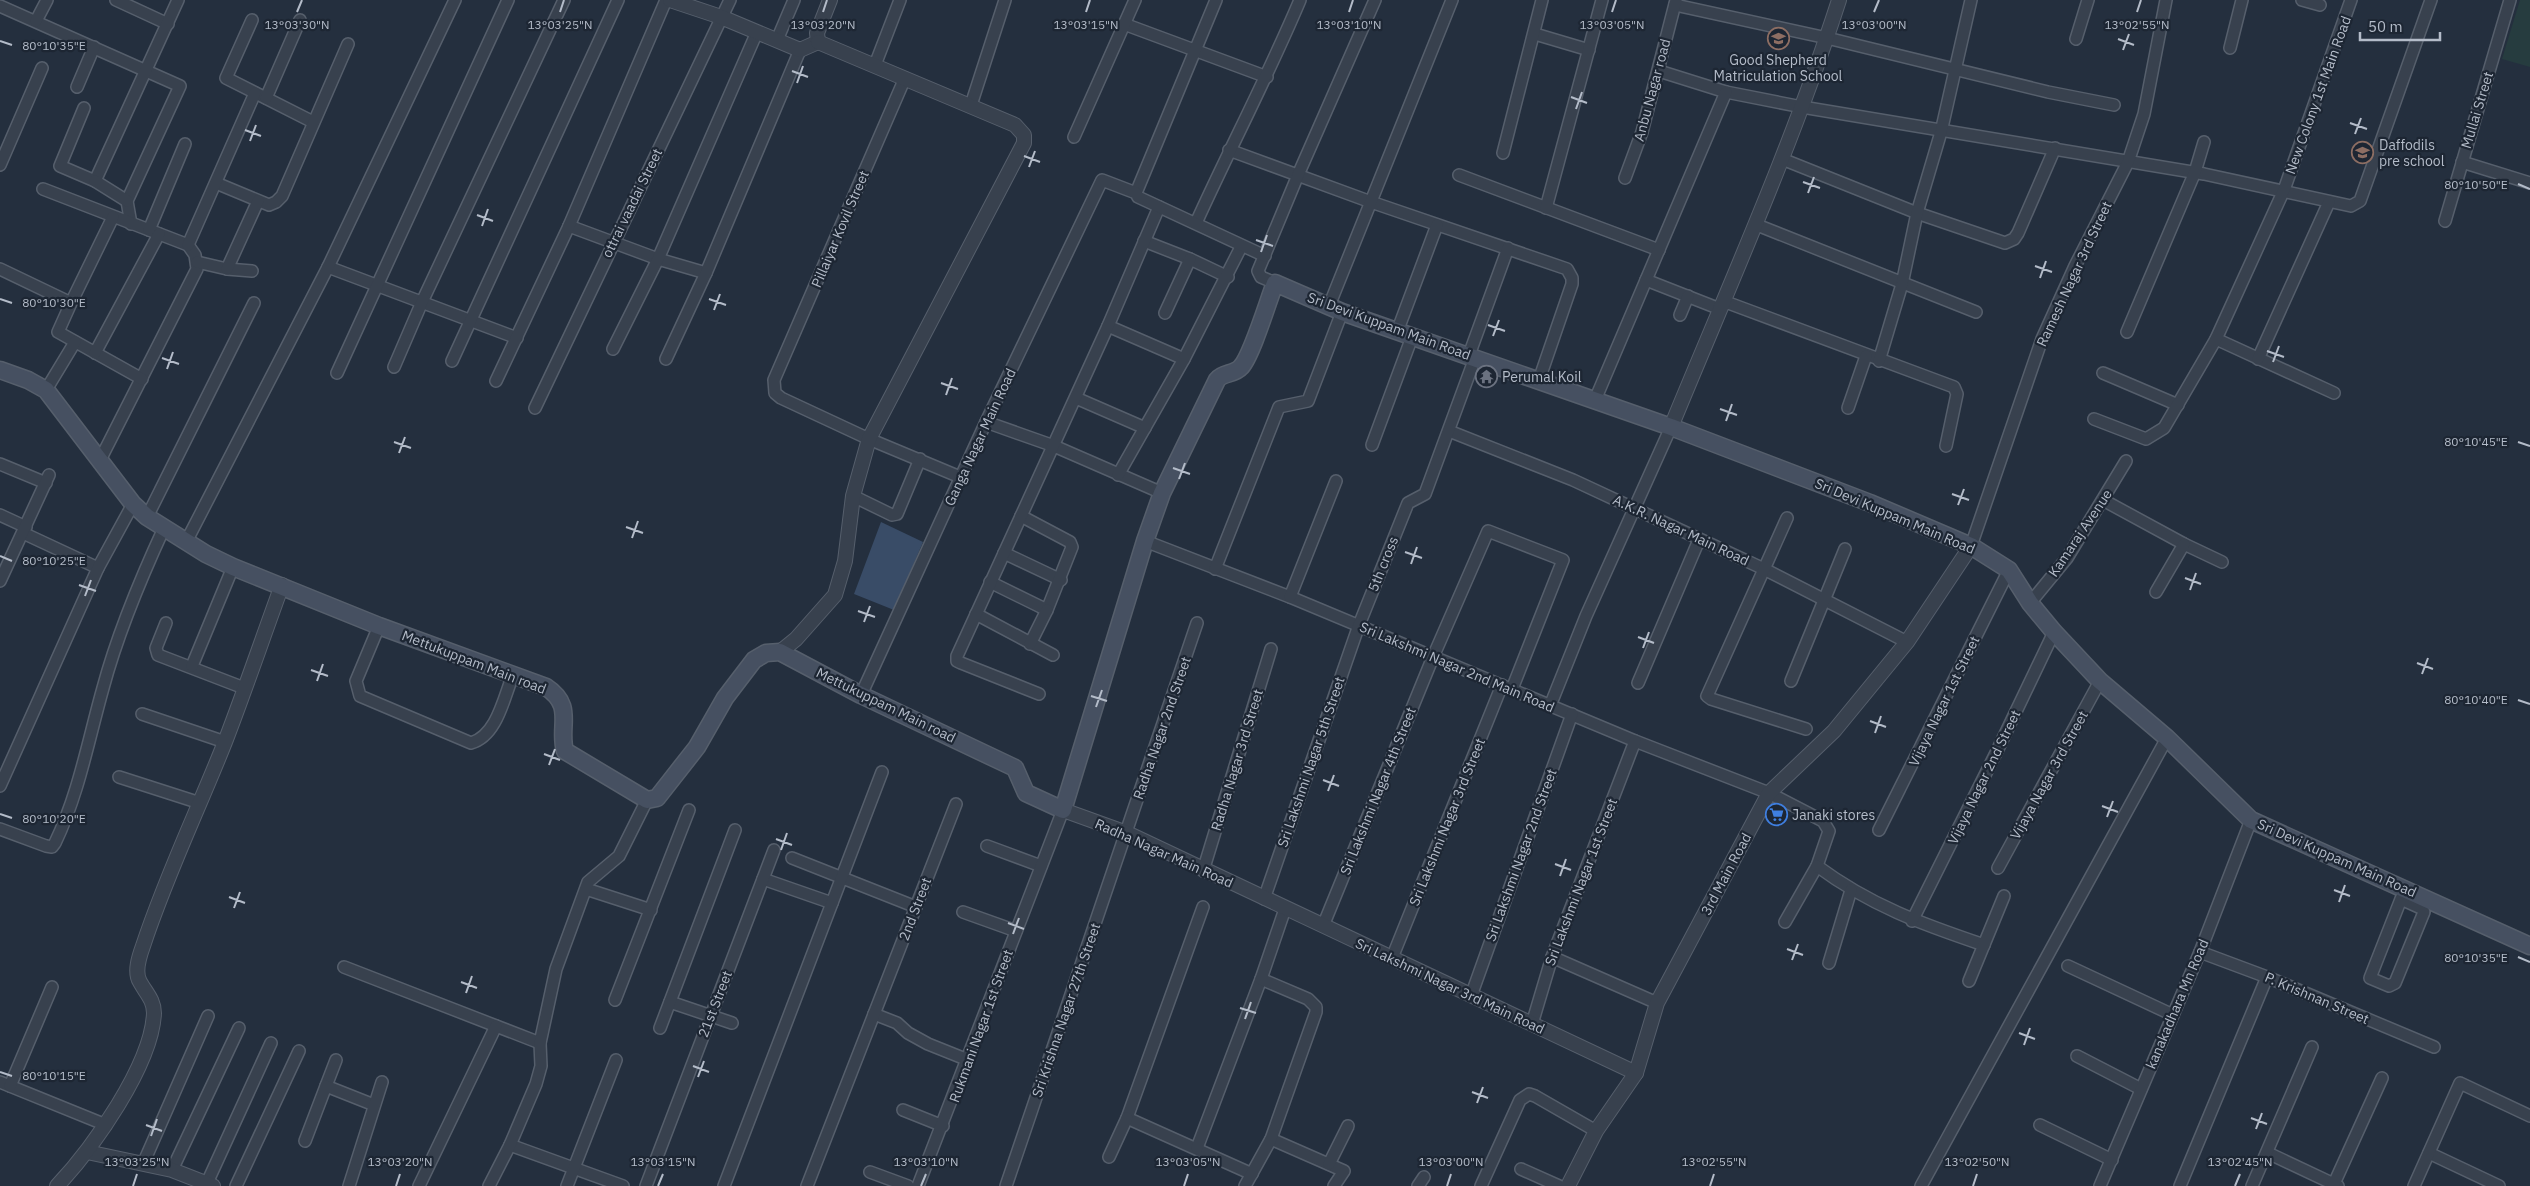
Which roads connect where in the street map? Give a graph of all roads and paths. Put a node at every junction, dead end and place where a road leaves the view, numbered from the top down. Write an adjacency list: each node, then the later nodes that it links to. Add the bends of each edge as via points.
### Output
1 (47, 0): 37 (street)
2 (116, 0): 38 (street)
3 (178, 0): 38 (street)
4 (455, 0): 113 (street)
5 (508, 0): 122 (street)
6 (564, 0): 124 (street)
7 (618, 0): 132 (street)
8 (666, 0): 101 (street)
9 (670, 0): 34 (street)
10 (730, 0): 34 (street, ottrai vaadai Street)
11 (794, 0): 44 (street)
12 (830, 0): 45 (street, via 817,33)
13 (900, 0): 52 (street)
14 (1005, 0): 63 (street)
15 (1135, 0): 39 (street)
16 (1216, 0): 50 (street)
17 (1300, 0): 57 (street)
18 (1376, 0): 79 (street)
19 (1452, 0): 90 (street)
20 (1542, 0): 41 (street)
21 (1602, 0): 51 (street)
22 (1839, 0): 42 (street)
23 (1971, 0): 54 (street)
24 (2088, 0): 43 (street)
25 (2166, 0): 75 (street, Ramesh Nagar 3rd Street, via 2144,114)
26 (2242, 0): 48 (street)
27 (2302, 0): 32 (street)
28 (2351, 0): 86 (street, New Colony 1st Main Road)
29 (2431, 0): 91 (street, via 2360,201 2351,206)
30 (2510, 0): 76 (street, Mullai Street)
31 (1676, 2): 42 (street); 56 (street, Anbu Nagar road)
32 (2320, 5)
33 (1, 10): 37 (street)
34 (721, 17): 40 (street); 104 (street, ottrai vaadai Street)
35 (252, 20): 61 (street, via 226,78)
36 (300, 20): 61 (street)
37 (36, 21): 47 (street)
38 (168, 24): 55 (street)
39 (1124, 24): 50 (street); 68 (street)
40 (757, 32): 44 (street); 110 (street)
41 (1535, 34): 51 (street); 73 (street)
42 (1827, 38): 54 (street); 64 (street)
43 (2076, 39)
44 (777, 40): 49 (street)
45 (818, 42): 49 (street); 52 (street)
46 (348, 44): 66 (street)
47 (94, 47): 55 (street); 59 (street)
48 (2230, 48)
49 (800, 50): 117 (street)
50 (1195, 50): 57 (street); 87 (street)
51 (1589, 50): 93 (street)
52 (875, 65): 58 (street)
53 (42, 68): 77 (street)
54 (1956, 68): 62 (street); 67 (street)
55 (144, 70): 82 (street); 88 (street, via 180,86)
56 (1659, 70): 60 (street); 81 (street, Anbu Nagar road)
57 (1267, 77): 72 (street)
58 (905, 78): 63 (street); 167 (street, Pillaiyar Kovil Street, via 774,380 776,393 781,398)
59 (77, 87)
60 (1726, 92): 64 (street); 108 (street)
61 (261, 95): 66 (street); 83 (street)
62 (2114, 105)
63 (971, 106): 167 (street, via 1015,125 1024,135 1024,143)
64 (1802, 107): 67 (street); 74 (street)
65 (84, 108): 82 (street, via 60,166)
66 (314, 122): 89 (street, via 282,196 272,205)
67 (1941, 132): 71 (street); 94 (street)
68 (1074, 138)
69 (2204, 142): 78 (street)
70 (185, 144): 102 (street)
71 (2054, 148): 75 (street); 94 (street, via 2018,233 2009,242)
72 (1229, 150): 79 (street); 97 (street)
73 (1503, 152)
74 (1782, 159): 94 (street); 100 (street)
75 (2128, 162): 78 (street); 193 (street, Ramesh Nagar 3rd Street, via 2042,338)
76 (2462, 162): 84 (street); 96 (street, Mullai Street)
77 (0, 165)
78 (2195, 172): 86 (street); 134 (street)
79 (1298, 175): 90 (street); 109 (street)
80 (1458, 175): 93 (street)
81 (1625, 178)
82 (95, 182): 88 (street)
83 (216, 183): 89 (street); 105 (street)
84 (2530, 183)
85 (43, 189): 95 (street)
86 (2284, 190): 91 (street); 137 (street, New Colony 1st Main Road)
87 (1136, 193): 92 (street); 163 (street, Ganga Nagar Main Road, via 1102,180)
88 (127, 201): 98 (street)
89 (258, 201): 115 (street)
90 (1371, 202): 99 (street); 128 (street)
91 (2330, 202): 145 (street)
92 (1159, 207): 97 (street); 103 (street)
93 (1546, 208): 108 (street)
94 (1918, 213): 121 (street)
95 (113, 217): 98 (street); 125 (street)
96 (2445, 221)
97 (1196, 223): 106 (street)
98 (131, 224): 102 (street)
99 (1436, 225): 107 (street); 135 (street)
100 (1756, 225): 121 (street); 127 (street)
101 (569, 226): 104 (street); 136 (street)
102 (154, 232): 105 (street); 140 (street)
103 (1144, 241): 111 (street); 133 (street)
104 (613, 243): 110 (street); 160 (street, ottrai vaadai Street)
105 (188, 246): 112 (street)
106 (1241, 247): 109 (street); 118 (street)
107 (1508, 248): 142 (street); 153 (street, via 1567,269 1572,278)
108 (1659, 250): 119 (street)
109 (1264, 256): 120 (street, via 1258,274)
110 (658, 259): 117 (street); 139 (street)
111 (1190, 259): 118 (street); 129 (street)
112 (197, 262): 115 (street); 152 (street, via 197,270)
113 (328, 267): 122 (street); 191 (street)
114 (0, 269): 125 (street)
115 (227, 269): 116 (street)
116 (252, 271)
117 (706, 273): 143 (street)
118 (1228, 277): 144 (street)
119 (1646, 280): 123 (street); 158 (street)
120 (1275, 283): 128 (main road, Sri Devi Kuppam Main Road); 178 (main road, via 1246,358 1236,372 1224,374 1217,380)
121 (1902, 284): 130 (street); 147 (street)
122 (376, 287): 124 (street); 150 (street)
123 (1688, 296): 127 (street); 131 (street)
124 (422, 302): 132 (street); 148 (street)
125 (72, 303): 138 (street, via 58,332)
126 (254, 303): 185 (street)
127 (1722, 305): 141 (street); 164 (street)
128 (1336, 309): 135 (main road, Sri Devi Kuppam Main Road); 199 (street, via 1308,401 1279,407)
129 (1165, 312)
130 (1976, 312)
131 (1680, 315)
132 (472, 320): 136 (street); 146 (street)
133 (1108, 326): 144 (street); 157 (street)
134 (2127, 332)
135 (1404, 334): 142 (main road, Sri Devi Kuppam Main Road); 168 (street)
136 (517, 338): 154 (street)
137 (2216, 339): 145 (street); 159 (street, New Colony 1st Main Road)
138 (75, 342): 140 (street); 155 (street)
139 (613, 349)
140 (95, 353): 152 (street)
141 (1866, 356): 147 (street); 161 (street)
142 (1472, 357): 153 (main road, Sri Devi Kuppam Main Road); 166 (street)
143 (666, 359)
144 (1184, 359): 165 (street)
145 (2258, 359): 156 (street)
146 (452, 361)
147 (1879, 361): 170 (street, via 1955,388 1957,394)
148 (394, 367)
149 (0, 370): 155 (main road, Mettukuppam Main road)
150 (337, 373)
151 (2103, 373): 159 (street)
152 (142, 379): 173 (street)
153 (1539, 380): 158 (main road, Sri Devi Kuppam Main Road)
154 (496, 381)
155 (46, 390): 173 (main road, Mettukuppam Main road)
156 (2334, 393)
157 (1076, 398): 165 (street); 169 (street)
158 (1596, 400): 164 (main road, Sri Devi Kuppam Main Road)
159 (2178, 405): 162 (street, New Colony 1st Main Road, via 2164,428 2146,439)
160 (535, 408)
161 (1848, 408)
162 (2094, 419)
163 (986, 422): 169 (street); 176 (street, Ganga Nagar Main Road)
164 (1670, 427): 182 (street); 193 (main road, Sri Devi Kuppam Main Road, via 1870,503)
165 (1145, 428): 175 (street)
166 (1449, 431): 182 (street, A.K.R. Nagar Main Road, via 1573,480); 215 (street, 5th cross, via 1425,494 1408,503)
167 (869, 439): 171 (street); 179 (street)
168 (1372, 445)
169 (1054, 446): 175 (street); 184 (street)
170 (1946, 446)
171 (920, 459): 176 (street); 179 (street, via 897,514 892,515)
172 (2126, 461): 180 (street, Kamaraj Avenue)
173 (99, 462): 181 (main road, Mettukuppam Main road)
174 (0, 464): 188 (street, via 48,479)
175 (1118, 475): 178 (street)
176 (960, 477): 231 (street, Ganga Nagar Main Road)
177 (1336, 481): 207 (street)
178 (1162, 493): 190 (main road)
179 (853, 496): 220 (street, via 844,561 835,595)
180 (2103, 500): 192 (street); 209 (street, Kamaraj Avenue, via 2067,558)
181 (133, 504): 185 (main road, Mettukuppam Main road); 198 (street)
182 (1634, 509): 189 (street, A.K.R. Nagar Main Road); 232 (street)
183 (0, 515): 188 (street)
184 (1021, 516): 195 (street); 202 (street, via 1072,545)
185 (147, 517): 187 (main road, Mettukuppam Main road)
186 (1787, 518): 200 (street)
187 (164, 528): 191 (main road, Mettukuppam Main road); 250 (street, via 124,619 71,811 55,843 52,847 46,846)
188 (24, 530): 198 (street); 203 (street)
189 (1699, 540): 200 (street, A.K.R. Nagar Main Road); 227 (street)
190 (1144, 541): 199 (street, Sri Lakshmi Nagar 2nd Main Road); 248 (main road)
191 (186, 542): 197 (main road, Mettukuppam Main road)
192 (2184, 544): 196 (street); 206 (street)
193 (1971, 546): 201 (main road, Sri Devi Kuppam Main Road); 217 (street, 3rd Main Road)
194 (1845, 549): 208 (street)
195 (1004, 553): 202 (street); 204 (street)
196 (2222, 562)
197 (233, 567): 205 (main road, Mettukuppam Main road); 223 (street)
198 (98, 568): 239 (street)
199 (1215, 569): 207 (street, Sri Lakshmi Nagar 2nd Main Road)
200 (1764, 569): 208 (street, A.K.R. Nagar Main Road); 235 (street, via 1707,696)
201 (2009, 570): 209 (main road, Sri Devi Kuppam Main Road); 252 (street, Vijaya Nagar 1st Street)
202 (1061, 580): 210 (street)
203 (0, 581)
204 (990, 582): 210 (street); 211 (street)
205 (282, 585): 214 (main road, Mettukuppam Main road); 229 (street)
206 (2156, 592)
207 (1290, 597): 215 (street, Sri Lakshmi Nagar 2nd Main Road)
208 (1826, 599): 217 (street, A.K.R. Nagar Main Road); 225 (street)
209 (2030, 603): 216 (main road, Sri Devi Kuppam Main Road)
210 (1047, 610): 218 (street)
211 (976, 614): 218 (street); 230 (street, via 957,661)
212 (166, 623): 223 (street, via 156,653)
213 (1197, 623): 253 (street, Radha Nagar 2nd Street)
214 (379, 626): 224 (main road, Mettukuppam Main road); 224 (street, via 356,681 360,696 471,743 480,740 493,725)
215 (1359, 626): 222 (street, Sri Lakshmi Nagar 2nd Main Road); 267 (street, Sri Lakshmi Nagar 5th Street)
216 (2054, 632): 226 (main road, Sri Devi Kuppam Main Road); 274 (street, Vijaya Nagar 2nd Street)
217 (1907, 642): 243 (street, 3rd Main Road, via 1834,731)
218 (1030, 644): 221 (street)
219 (1271, 649): 260 (street, Radha Nagar 3rd Street)
220 (780, 652): 231 (main road, Mettukuppam Main road); 244 (main road, via 766,653 754,660 681,768 657,798)
221 (1053, 655)
222 (1433, 657): 228 (street, Sri Lakshmi Nagar 2nd Main Road); 228 (street, Sri Lakshmi Nagar 4th Street, via 1488,531 1563,560); 276 (street, Sri Lakshmi Nagar 4th Street)
223 (192, 666): 229 (street)
224 (513, 675): 244 (main road, Mettukuppam Main road, via 546,687 561,701 565,751)
225 (1791, 681)
226 (2100, 681): 236 (main road, Sri Devi Kuppam Main Road); 259 (street, Vijaya Nagar 3rd Street)
227 (1638, 683)
228 (1507, 687): 232 (street, Sri Lakshmi Nagar 2nd Main Road); 282 (street, Sri Lakshmi Nagar 3rd Street)
229 (244, 688): 238 (street)
230 (1039, 694)
231 (861, 695): 248 (main road, Mettukuppam Main road, via 1015,768 1026,793)
232 (1550, 706): 234 (street, Sri Lakshmi Nagar 2nd Main Road)
233 (142, 714): 238 (street)
234 (1572, 714): 237 (street, Sri Lakshmi Nagar 2nd Main Road); 290 (street, Sri Lakshmi Nagar 2nd Street)
235 (1806, 730)
236 (2168, 738): 249 (main road, Sri Devi Kuppam Main Road); 363 (street)
237 (1635, 741): 243 (street, Sri Lakshmi Nagar 2nd Main Road); 281 (street, Sri Lakshmi Nagar 1st Street)
238 (225, 742): 245 (street)
239 (4, 769): 242 (street)
240 (882, 772): 262 (street)
241 (119, 777): 245 (street)
242 (0, 786)
243 (1769, 793): 258 (street, Sri Lakshmi Nagar 2nd Main Road, via 1826,823 1829,830); 293 (street, 3rd Main Road)
244 (647, 800): 263 (street, via 615,862 594,875)
245 (200, 803): 322 (street, via 158,904 137,968 140,981 150,995 154,1011 152,1026 137,1068)
246 (956, 804): 269 (street, 2nd Street)
247 (689, 810): 272 (street)
248 (1063, 810): 253 (street, Radha Nagar Main Road); 257 (street, Rukmani Nagar 1st Street)
249 (2251, 820): 266 (main road, Sri Devi Kuppam Main Road); 280 (street, kanakadhara Mn Road)
250 (0, 828)
251 (736, 830): 292 (street)
252 (1879, 830)
253 (1127, 834): 260 (street, Radha Nagar Main Road); 357 (street, Sri Krishna Nagar 27th Street)
254 (987, 846): 257 (street)
255 (774, 850): 261 (street, 21st Street)
256 (792, 858): 262 (street)
257 (1041, 866): 277 (street, Rukmani Nagar 1st Street)
258 (1817, 866): 264 (street); 275 (street, Sri Lakshmi Nagar 2nd Main Road)
259 (1998, 868)
260 (1203, 871): 267 (street, Radha Nagar Main Road)
261 (763, 879): 268 (street); 297 (street, 21st Street)
262 (841, 879): 268 (street); 269 (street)
263 (586, 890): 272 (street); 304 (street, via 556,969)
264 (1851, 890): 274 (street); 283 (street)
265 (2004, 896): 278 (street)
266 (2410, 897): 266 (street, via 2424,912 2394,985 2371,980); 279 (main road, Sri Devi Kuppam Main Road)
267 (1264, 899): 271 (street, Sri Lakshmi Nagar 3rd Main Road)
268 (832, 903): 353 (street)
269 (916, 907): 294 (street, 2nd Street)
270 (1203, 907): 321 (street)
271 (1285, 909): 276 (street, Sri Lakshmi Nagar 3rd Main Road); 287 (street)
272 (650, 910): 291 (street)
273 (963, 912): 277 (street)
274 (1912, 921): 278 (street)
275 (1785, 922)
276 (1323, 926): 282 (street, Sri Lakshmi Nagar 3rd Main Road)
277 (1016, 931): 311 (street, Rukmani Nagar 1st Street)
278 (1984, 946): 288 (street)
279 (2530, 946)
280 (2200, 952): 286 (street, P. Krishnan Street); 295 (street, kanakadhara Mn Road)
281 (1552, 957): 293 (street); 299 (street, Sri Lakshmi Nagar 1st Street)
282 (1392, 958): 290 (street, Sri Lakshmi Nagar 3rd Main Road)
283 (1829, 964)
284 (2068, 966): 295 (street)
285 (344, 967): 300 (street)
286 (2267, 977): 306 (street, P. Krishnan Street); 365 (street)
287 (1261, 979): 327 (street, via 1308,999 1316,1007 1300,1062); 330 (street)
288 (1970, 980)
289 (52, 987): 315 (street)
290 (1471, 996): 299 (street, Sri Lakshmi Nagar 3rd Main Road)
291 (615, 1000)
292 (670, 1002): 297 (street); 302 (street)
293 (1657, 1003): 312 (street, 3rd Main Road)
294 (874, 1014): 311 (street, via 897,1023 928,1044); 354 (street, 2nd Street)
295 (2173, 1015): 317 (street, kanakadhara Mn Road)
296 (208, 1016): 336 (street)
297 (710, 1016): 298 (street); 352 (street, 21st Street)
298 (732, 1023)
299 (1532, 1024): 312 (street, Sri Lakshmi Nagar 3rd Main Road)
300 (496, 1026): 304 (street); 348 (street)
301 (239, 1028): 339 (street)
302 (660, 1028)
303 (271, 1043): 343 (street)
304 (540, 1043): 329 (street, via 541,1066 536,1084)
305 (2312, 1047): 332 (street)
306 (2434, 1048)
307 (299, 1051): 346 (street)
308 (2077, 1056): 317 (street)
309 (336, 1060): 316 (street)
310 (616, 1060): 338 (street)
311 (968, 1060): 324 (street, Rukmani Nagar 1st Street)
312 (1636, 1073): 326 (street, 3rd Main Road)
313 (2382, 1078): 344 (street)
314 (382, 1082): 318 (street)
315 (5, 1084): 322 (street)
316 (326, 1086): 318 (street); 328 (street)
317 (2141, 1089): 335 (street, kanakadhara Mn Road)
318 (374, 1105): 347 (street)
319 (903, 1110): 324 (street)
320 (2530, 1116): 333 (street, via 2460,1083)
321 (1126, 1118): 330 (street); 334 (street)
322 (106, 1125): 331 (street)
323 (2040, 1125): 335 (street)
324 (943, 1126): 356 (street, Rukmani Nagar 1st Street)
325 (1348, 1126): 337 (street)
326 (1596, 1131): 360 (street, via 1535,1096 1524,1096); 362 (street, 3rd Main Road)
327 (1271, 1139): 337 (street); 342 (street)
328 (306, 1141)
329 (510, 1144): 338 (street); 349 (street)
330 (1197, 1148): 342 (street)
331 (88, 1152): 336 (street); 345 (street)
332 (2268, 1153): 344 (street); 366 (street)
333 (2429, 1153): 367 (street); 368 (street)
334 (1109, 1157)
335 (2112, 1160): 364 (street, kanakadhara Mn Road)
336 (143, 1164): 339 (street)
337 (1329, 1164): 359 (street, via 1344,1171)
338 (574, 1168): 350 (street); 351 (street)
339 (172, 1170): 343 (street)
340 (1521, 1170): 361 (street)
341 (870, 1172): 355 (street)
342 (1252, 1174): 358 (street)
343 (210, 1184)
344 (2335, 1185)
345 (57, 1186)
346 (236, 1186)
347 (349, 1186)
348 (419, 1186)
349 (489, 1186)
350 (567, 1186)
351 (623, 1186)
352 (646, 1186)
353 (724, 1186)
354 (807, 1186)
355 (908, 1186)
356 (918, 1186)
357 (1006, 1186)
358 (1244, 1186)
359 (1334, 1186)
360 (1481, 1186)
361 (1559, 1186)
362 (1568, 1186)
363 (1921, 1186)
364 (2100, 1186)
365 (2180, 1186)
366 (2252, 1186)
367 (2414, 1186)
368 (2499, 1186)

